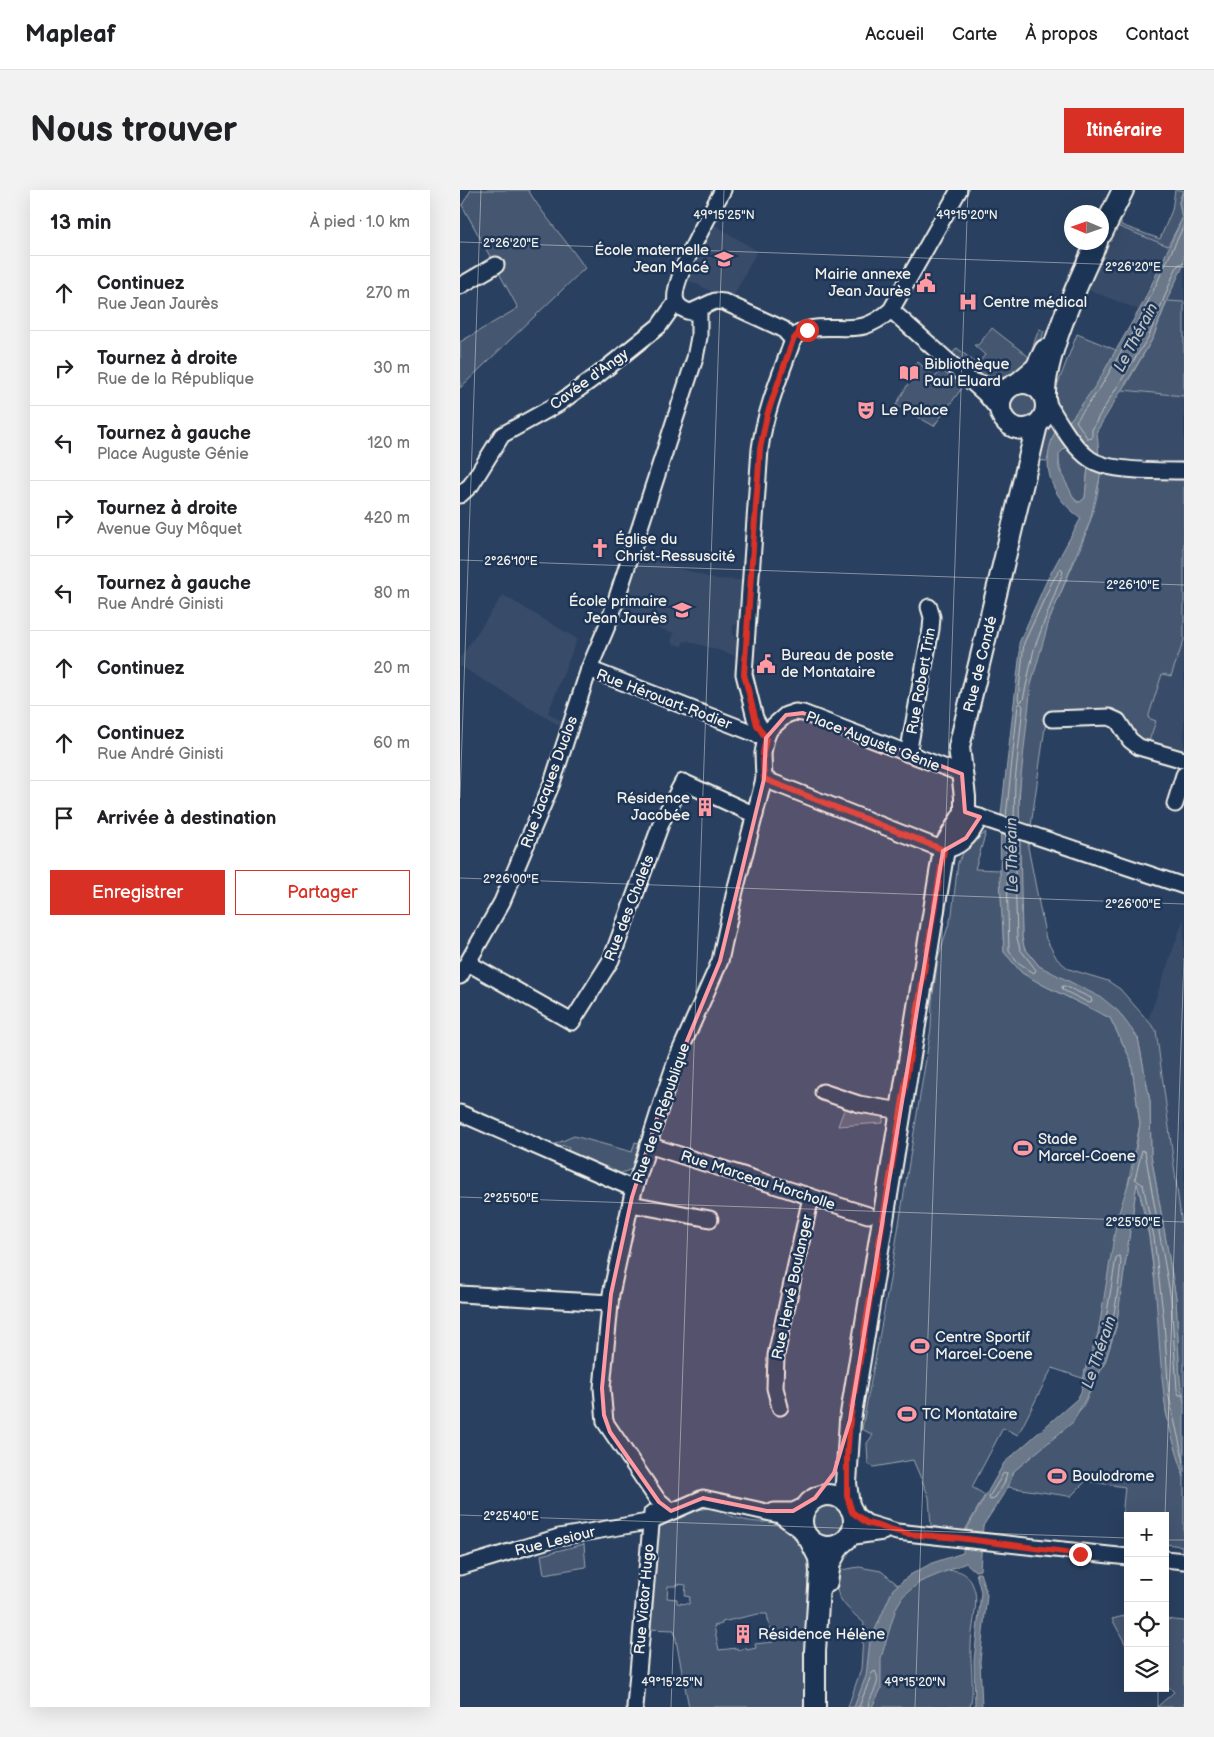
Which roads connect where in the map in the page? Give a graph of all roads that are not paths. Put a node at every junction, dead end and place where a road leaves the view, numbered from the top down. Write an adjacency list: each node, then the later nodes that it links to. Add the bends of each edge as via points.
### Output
1 (723, 190): 11 (street, via 680,277)
2 (959, 190): 12 (street)
3 (1112, 190): 5 (main road)
4 (1123, 190): 6 (main road)
5 (1104, 205)
6 (1109, 219)
7 (1083, 250): 16 (main road, via 1039,364)
8 (1093, 250): 17 (main road, via 1049,362)
9 (496, 266): 10 (street)
10 (460, 286)
11 (676, 302): 13 (street, via 687,312); 23 (street, Cavée d'Angy, via 659,326 598,375 558,404 502,435 471,484)
12 (891, 310): 14 (street, via 864,326 807,330); 15 (street)
13 (699, 311): 14 (street, via 715,301 724,302 783,329); 25 (street, Rue Jacques Duclos, via 695,358 610,619)
14 (793, 340): 27 (street, via 762,433 752,559 744,679 757,725)
15 (965, 377): 16 (street, via 988,386); 18 (street)
16 (1013, 386): 17 (main road, via 1034,385); 18 (main road, via 1001,402)
17 (1045, 399): 19 (main road, via 1046,411); 20 (street)
18 (1009, 421): 19 (main road, via 1026,429); 22 (main road, Rue de Condé, via 1026,446)
19 (1039, 422): 20 (street, via 1052,420); 22 (main road, Rue de Condé)
20 (1062, 426): 21 (street, via 1088,458 1103,465 1149,471)
21 (1184, 471)
22 (1025, 475): 30 (main road, Rue de Condé, via 961,739)
23 (460, 495)
24 (929, 608): 28 (street, Rue Robert Trin, via 932,612 931,629)
25 (589, 670): 27 (street, Rue Hérouart-Rodier); 38 (street, Rue Jacques Duclos, via 544,802 502,902)
26 (1052, 719): 29 (street, via 1109,717 1118,721 1130,740 1139,747)
27 (766, 738): 28 (street, Place Auguste Génie, via 770,729 783,718 799,712); 32 (street, Rue de la République)
28 (908, 754): 30 (street, Place Auguste Génie)
29 (1184, 760)
30 (962, 774): 34 (main road, Rue de Condé)
31 (1184, 775): 33 (street)
32 (764, 779): 35 (street, Rue de la République); 36 (street)
33 (1175, 804)
34 (972, 814): 36 (main road); 37 (street)
35 (755, 815): 38 (street, Rue des Chalets, via 683,782 664,814 614,954 572,1022); 42 (street, Rue de la République, via 718,968 677,1058)
36 (944, 850): 40 (main road)
37 (1184, 886)
38 (464, 970)
39 (823, 1092): 40 (street, via 859,1104)
40 (901, 1111): 50 (main road)
41 (460, 1113): 43 (street)
42 (648, 1145): 43 (street, Rue de la République); 44 (street, Rue Marceau Horcholle)
43 (632, 1197): 46 (street); 48 (street, Rue de la République)
44 (811, 1197): 45 (street, Rue Marceau Horcholle); 49 (street, Rue Hervé Boulanger, via 776,1355 775,1388)
45 (868, 1215)
46 (710, 1219)
47 (460, 1294): 48 (street)
48 (610, 1303): 51 (street, Rue de la République, via 602,1388 604,1415 610,1432)
49 (780, 1407)
50 (850, 1420): 52 (main road, via 834,1473); 53 (main road, via 846,1483)
51 (647, 1484): 55 (street, Rue de la République); 56 (street, Rue de la République, via 652,1500)
52 (812, 1501): 53 (main road, via 826,1495 834,1496); 54 (street, via 793,1511); 58 (main road, via 802,1518)
53 (851, 1509): 57 (street, via 867,1523); 59 (main road, via 853,1527)
54 (767, 1511): 55 (street, Rue Lesiour, via 703,1498); 58 (street, via 785,1518)
55 (671, 1512): 56 (street, Rue Lesiour)
56 (651, 1521): 63 (street, Rue Lesiour, via 559,1537); 64 (street, Rue Victor Hugo)
57 (897, 1532): 59 (street, via 866,1533); 60 (street)
58 (809, 1537): 59 (main road, via 824,1546); 65 (main road, via 819,1558 820,1572)
59 (844, 1540): 66 (main road, via 830,1564 827,1583)
60 (1124, 1557)
61 (1169, 1560): 62 (street)
62 (1184, 1561)
63 (460, 1567)
64 (635, 1707)
65 (816, 1707)
66 (823, 1707)

